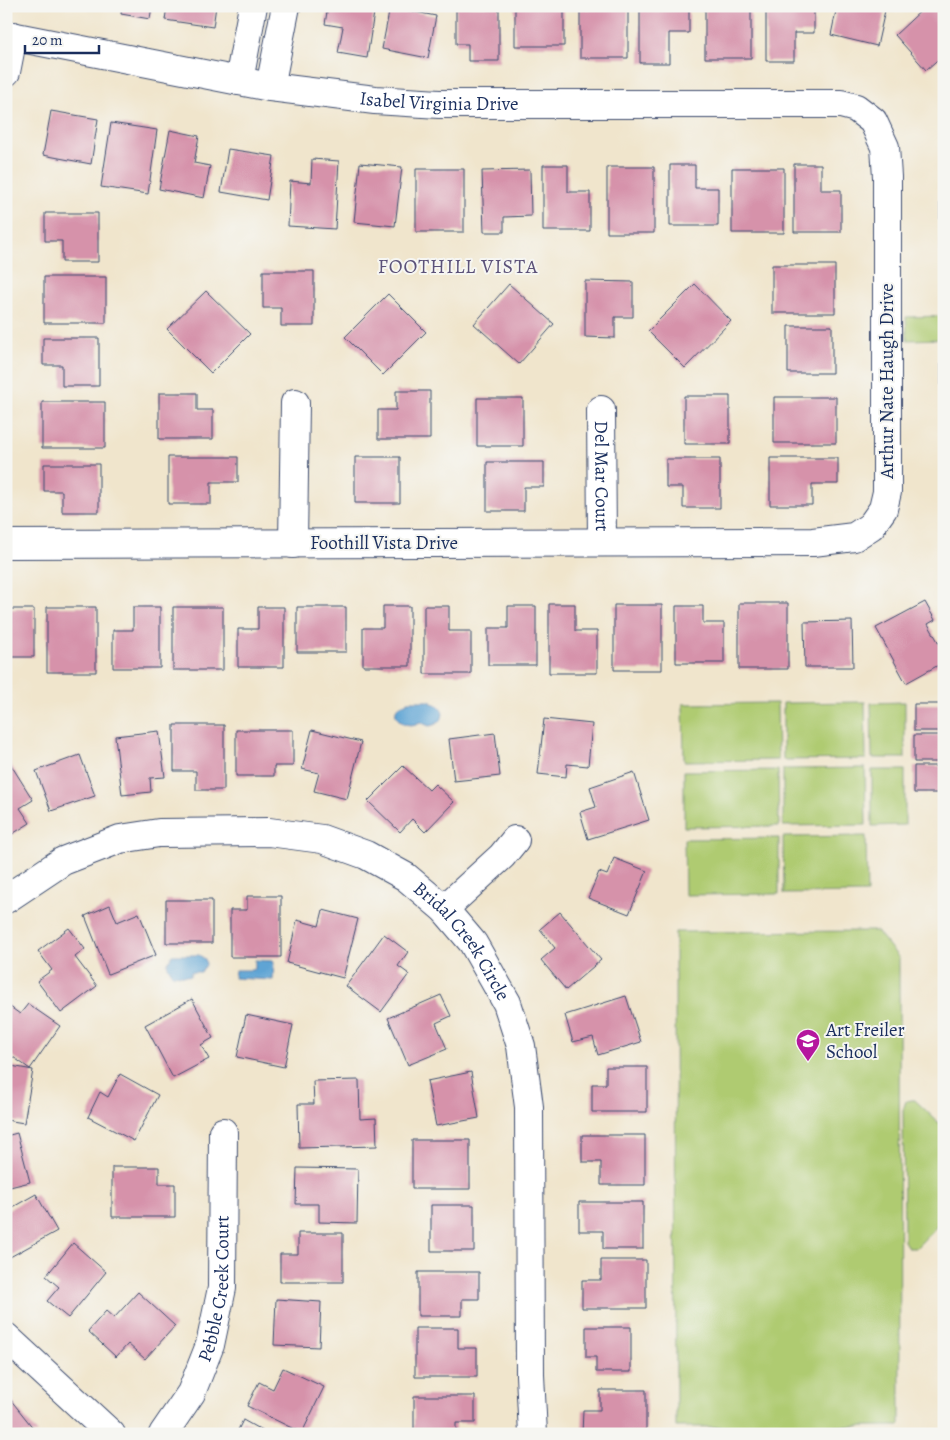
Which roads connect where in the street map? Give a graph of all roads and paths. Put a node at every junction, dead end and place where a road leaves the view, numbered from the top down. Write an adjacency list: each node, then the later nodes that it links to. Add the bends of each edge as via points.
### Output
1 (253, 6): 5 (street)
2 (286, 6): 6 (street)
3 (10, 35): 4 (street); 5 (street, Isabel Virginia Drive)
4 (6, 72)
5 (239, 81): 6 (street, Isabel Virginia Drive)
6 (270, 87): 7 (street, Isabel Virginia Drive, via 439,104 841,104 856,108)
7 (873, 121): 11 (street, Arthur Nate Haugh Drive, via 885,147 887,177 887,492 883,509 871,526 854,536 813,542)
8 (295, 403): 13 (street)
9 (601, 410): 10 (street, Del Mar Court)
10 (602, 542): 11 (street, Foothill Vista Drive); 13 (street, Foothill Vista Drive)
11 (761, 542)
12 (6, 544): 13 (street, Foothill Vista Drive)
13 (293, 544)
14 (516, 840): 16 (street)
15 (6, 899): 16 (street, Bridal Creek Circle, via 63,861 120,839 160,832 269,832 322,839 366,854 406,877)
16 (444, 909): 21 (street, Bridal Creek Circle, via 473,943 507,1002 521,1046 528,1108 530,1375)
17 (224, 1132): 20 (street, Pebble Creek Court, via 222,1288 210,1344 191,1393)
18 (6, 1337): 19 (street)
19 (111, 1434)
20 (163, 1434)
21 (534, 1434)

